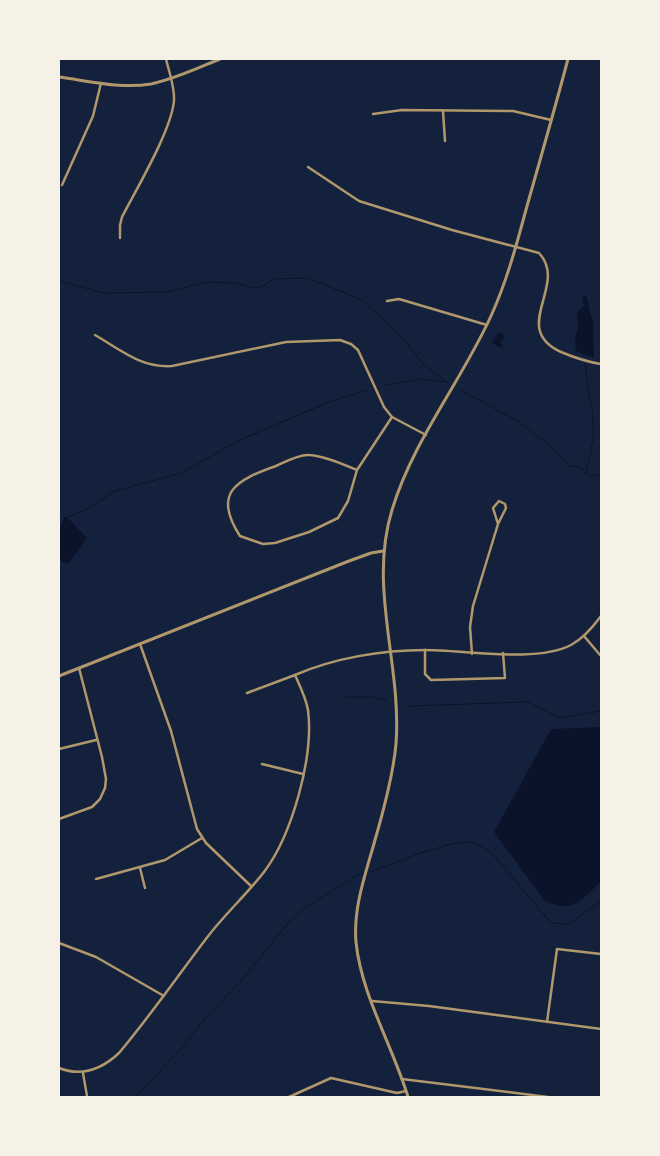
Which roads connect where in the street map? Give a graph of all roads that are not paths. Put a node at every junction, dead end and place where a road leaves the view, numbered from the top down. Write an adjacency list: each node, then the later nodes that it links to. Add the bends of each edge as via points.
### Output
1 (166, 59): 5 (street)
2 (220, 59): 5 (street)
3 (568, 59): 9 (street)
4 (59, 77): 6 (street)
5 (170, 79): 6 (street, via 141,85); 13 (street, via 174,100 169,119 156,152 122,217)
6 (101, 83): 12 (street, via 93,116)
7 (443, 111): 8 (street, via 402,110); 9 (street, via 513,111); 10 (street)
8 (373, 114)
9 (551, 120): 14 (street)
10 (445, 141)
11 (308, 167): 14 (street, via 359,201)
12 (62, 185)
13 (120, 238)
14 (516, 246): 16 (street); 18 (street, via 539,253 547,265 548,278 538,322 543,339 568,355)
15 (387, 301): 16 (street, via 399,299)
16 (487, 325): 20 (street)
17 (95, 336): 19 (street, via 154,367 286,342 340,340 351,344 362,355 384,408)
18 (601, 364)
19 (392, 417): 20 (street); 21 (street)
20 (426, 435): 23 (street, via 402,481)
21 (357, 470): 21 (street, via 348,501 338,518 275,543 264,544 240,536 227,510 230,492 235,486 307,454)
22 (498, 524): 22 (street, via 506,508 499,502 493,508); 30 (street, via 473,606 470,627)
23 (383, 551): 26 (street, via 349,561); 28 (street, via 384,605)
24 (601, 616): 25 (street)
25 (584, 636): 29 (street, via 556,650); 31 (street)
26 (140, 644): 32 (street); 41 (street, via 167,716)
27 (425, 650): 28 (street); 29 (street, via 425,674 431,680 505,678); 30 (street)
28 (390, 652): 33 (street, via 312,667); 49 (street, via 397,713 396,745 389,788 358,906 356,942)
29 (503, 653): 30 (street)
30 (472, 654)
31 (600, 655)
32 (79, 668): 34 (street); 36 (street)
33 (295, 675): 35 (street); 39 (street, via 308,712)
34 (59, 676)
35 (247, 693)
36 (96, 740): 37 (street); 40 (street, via 106,779 100,799 92,807)
37 (59, 749)
38 (262, 764): 39 (street)
39 (303, 774): 44 (street, via 286,834 272,861)
40 (59, 820)
41 (202, 838): 42 (street, via 165,860); 44 (street)
42 (140, 868): 43 (street); 45 (street)
43 (96, 879)
44 (252, 886): 48 (street, via 218,923)
45 (145, 888)
46 (59, 943): 48 (street, via 96,957)
47 (601, 954): 50 (street, via 557,949)
48 (164, 996): 53 (street, via 115,1056 102,1067)
49 (372, 1001): 50 (street, via 419,1004); 54 (street)
50 (547, 1022): 51 (street)
51 (601, 1029)
52 (59, 1068): 53 (street)
53 (82, 1072): 56 (street)
54 (402, 1079): 55 (street); 59 (street)
55 (406, 1091): 57 (street, via 397,1093 331,1078); 58 (street)
56 (87, 1096)
57 (289, 1097)
58 (408, 1097)
59 (548, 1097)

